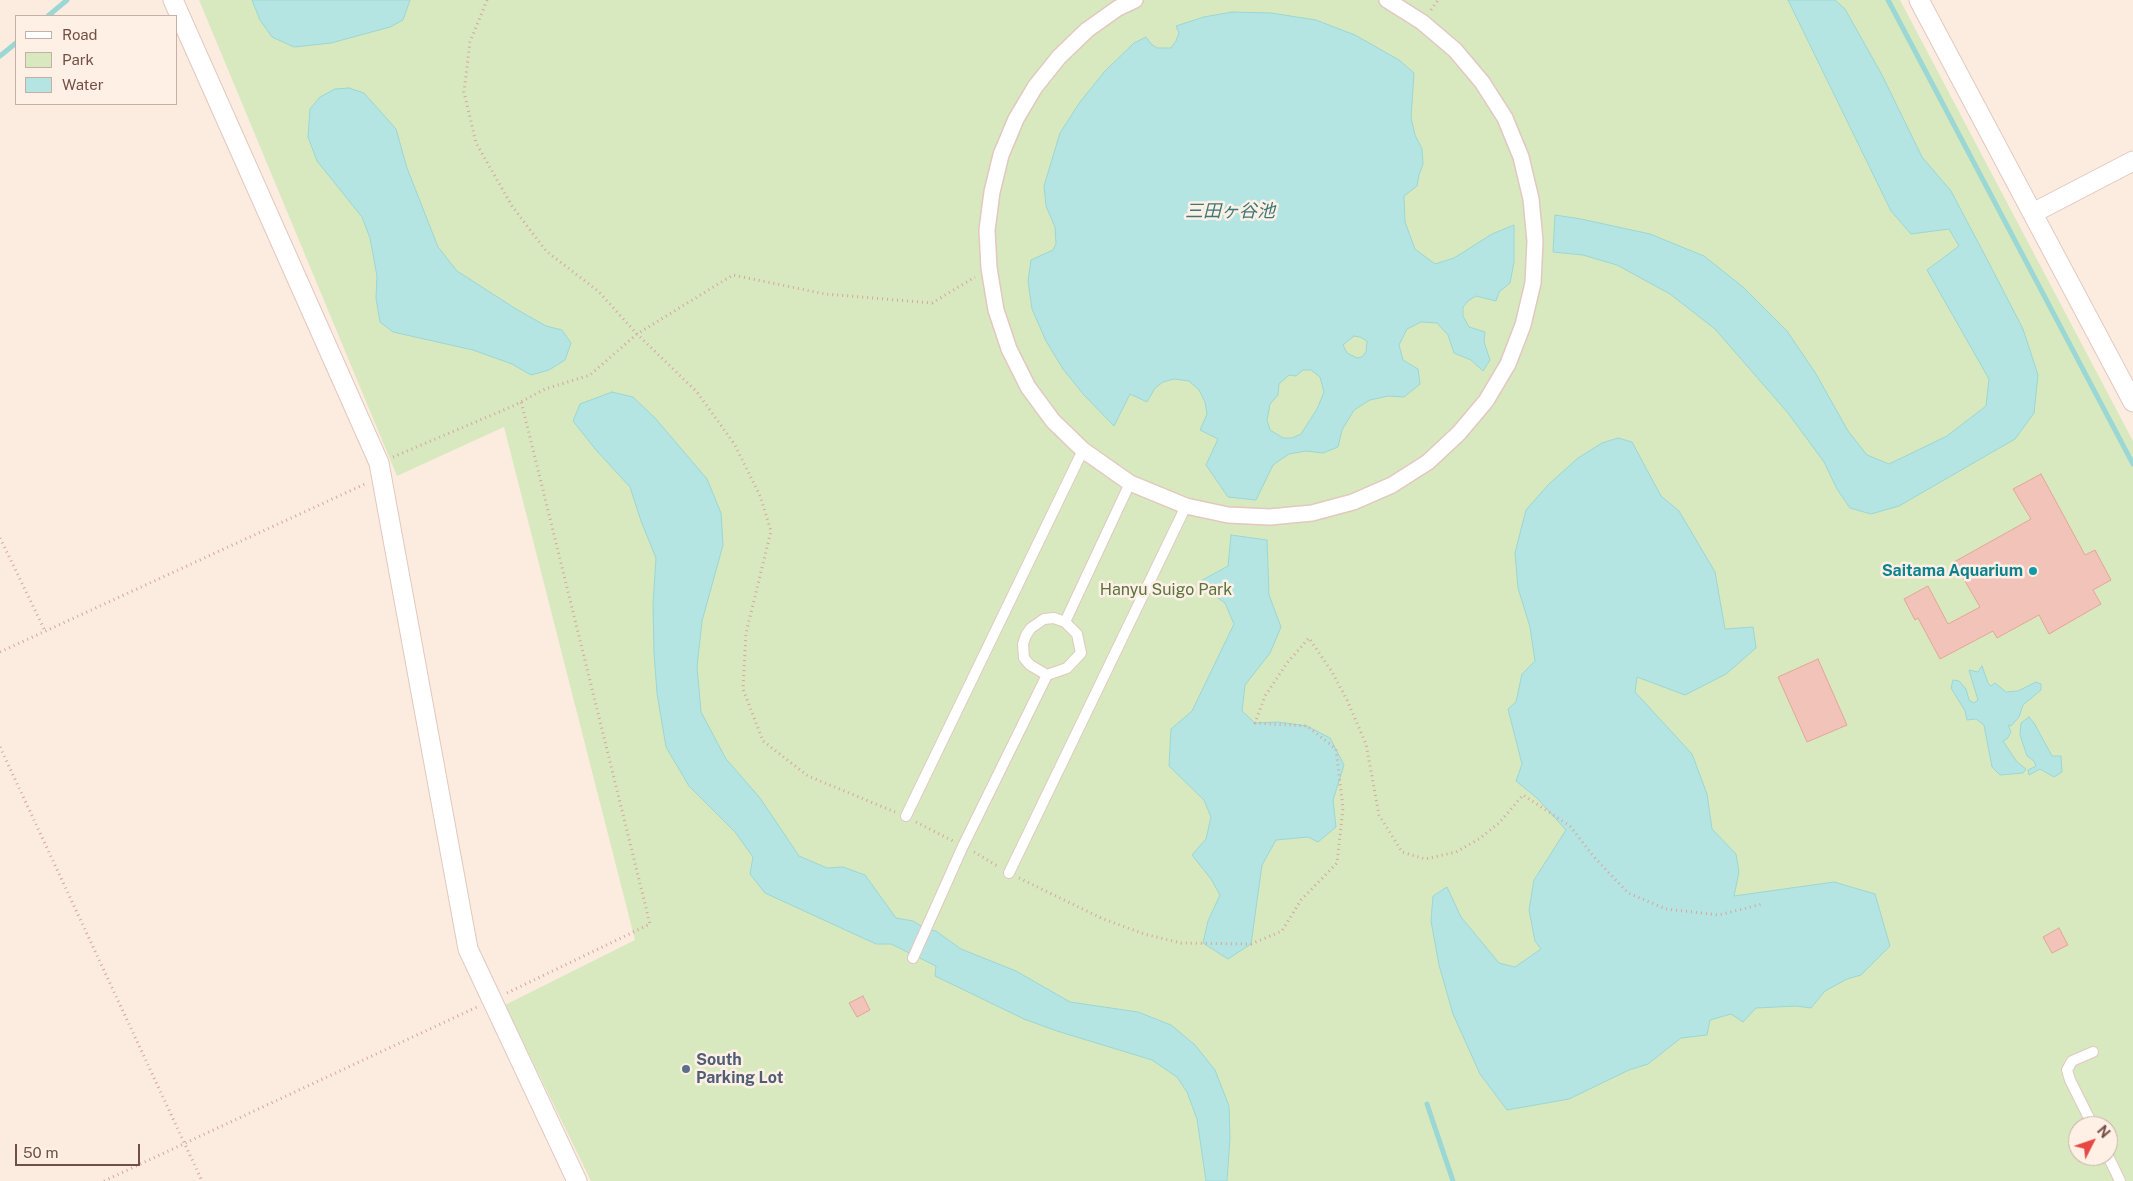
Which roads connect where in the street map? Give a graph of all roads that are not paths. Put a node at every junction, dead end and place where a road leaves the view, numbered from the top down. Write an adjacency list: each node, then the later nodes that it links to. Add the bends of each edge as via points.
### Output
1 (173, 0): 19 (street, via 380,470 468,949)
2 (1134, 0): 8 (street, via 1087,30 1059,57 1036,87 1016,120 1001,155 992,192 988,268 996,310 1009,349 1028,387 1053,420)
3 (1386, 0): 10 (street, via 1422,22 1455,50 1482,82 1505,118 1521,157 1533,216 1533,283 1523,325 1508,364 1486,401 1459,433 1428,462 1392,485 1353,502 1304,514 1270,517 1228,515)
4 (1919, 0): 6 (street)
5 (2133, 160): 6 (street)
6 (2033, 213): 7 (street)
7 (2133, 402)
8 (1083, 450): 9 (street); 13 (lane)
9 (1130, 483): 10 (street); 11 (lane)
10 (1186, 506): 14 (lane)
11 (1065, 622): 12 (lane, via 1077,634 1081,653 1067,668); 12 (lane, via 1044,619 1026,635 1024,658)
12 (1047, 675): 15 (lane)
13 (906, 816)
14 (1009, 873)
15 (912, 958)
16 (2093, 1052): 17 (lane, via 2072,1061 2067,1070)
17 (2087, 1116)
18 (2113, 1166): 20 (lane)
19 (577, 1181)
20 (2120, 1181)

